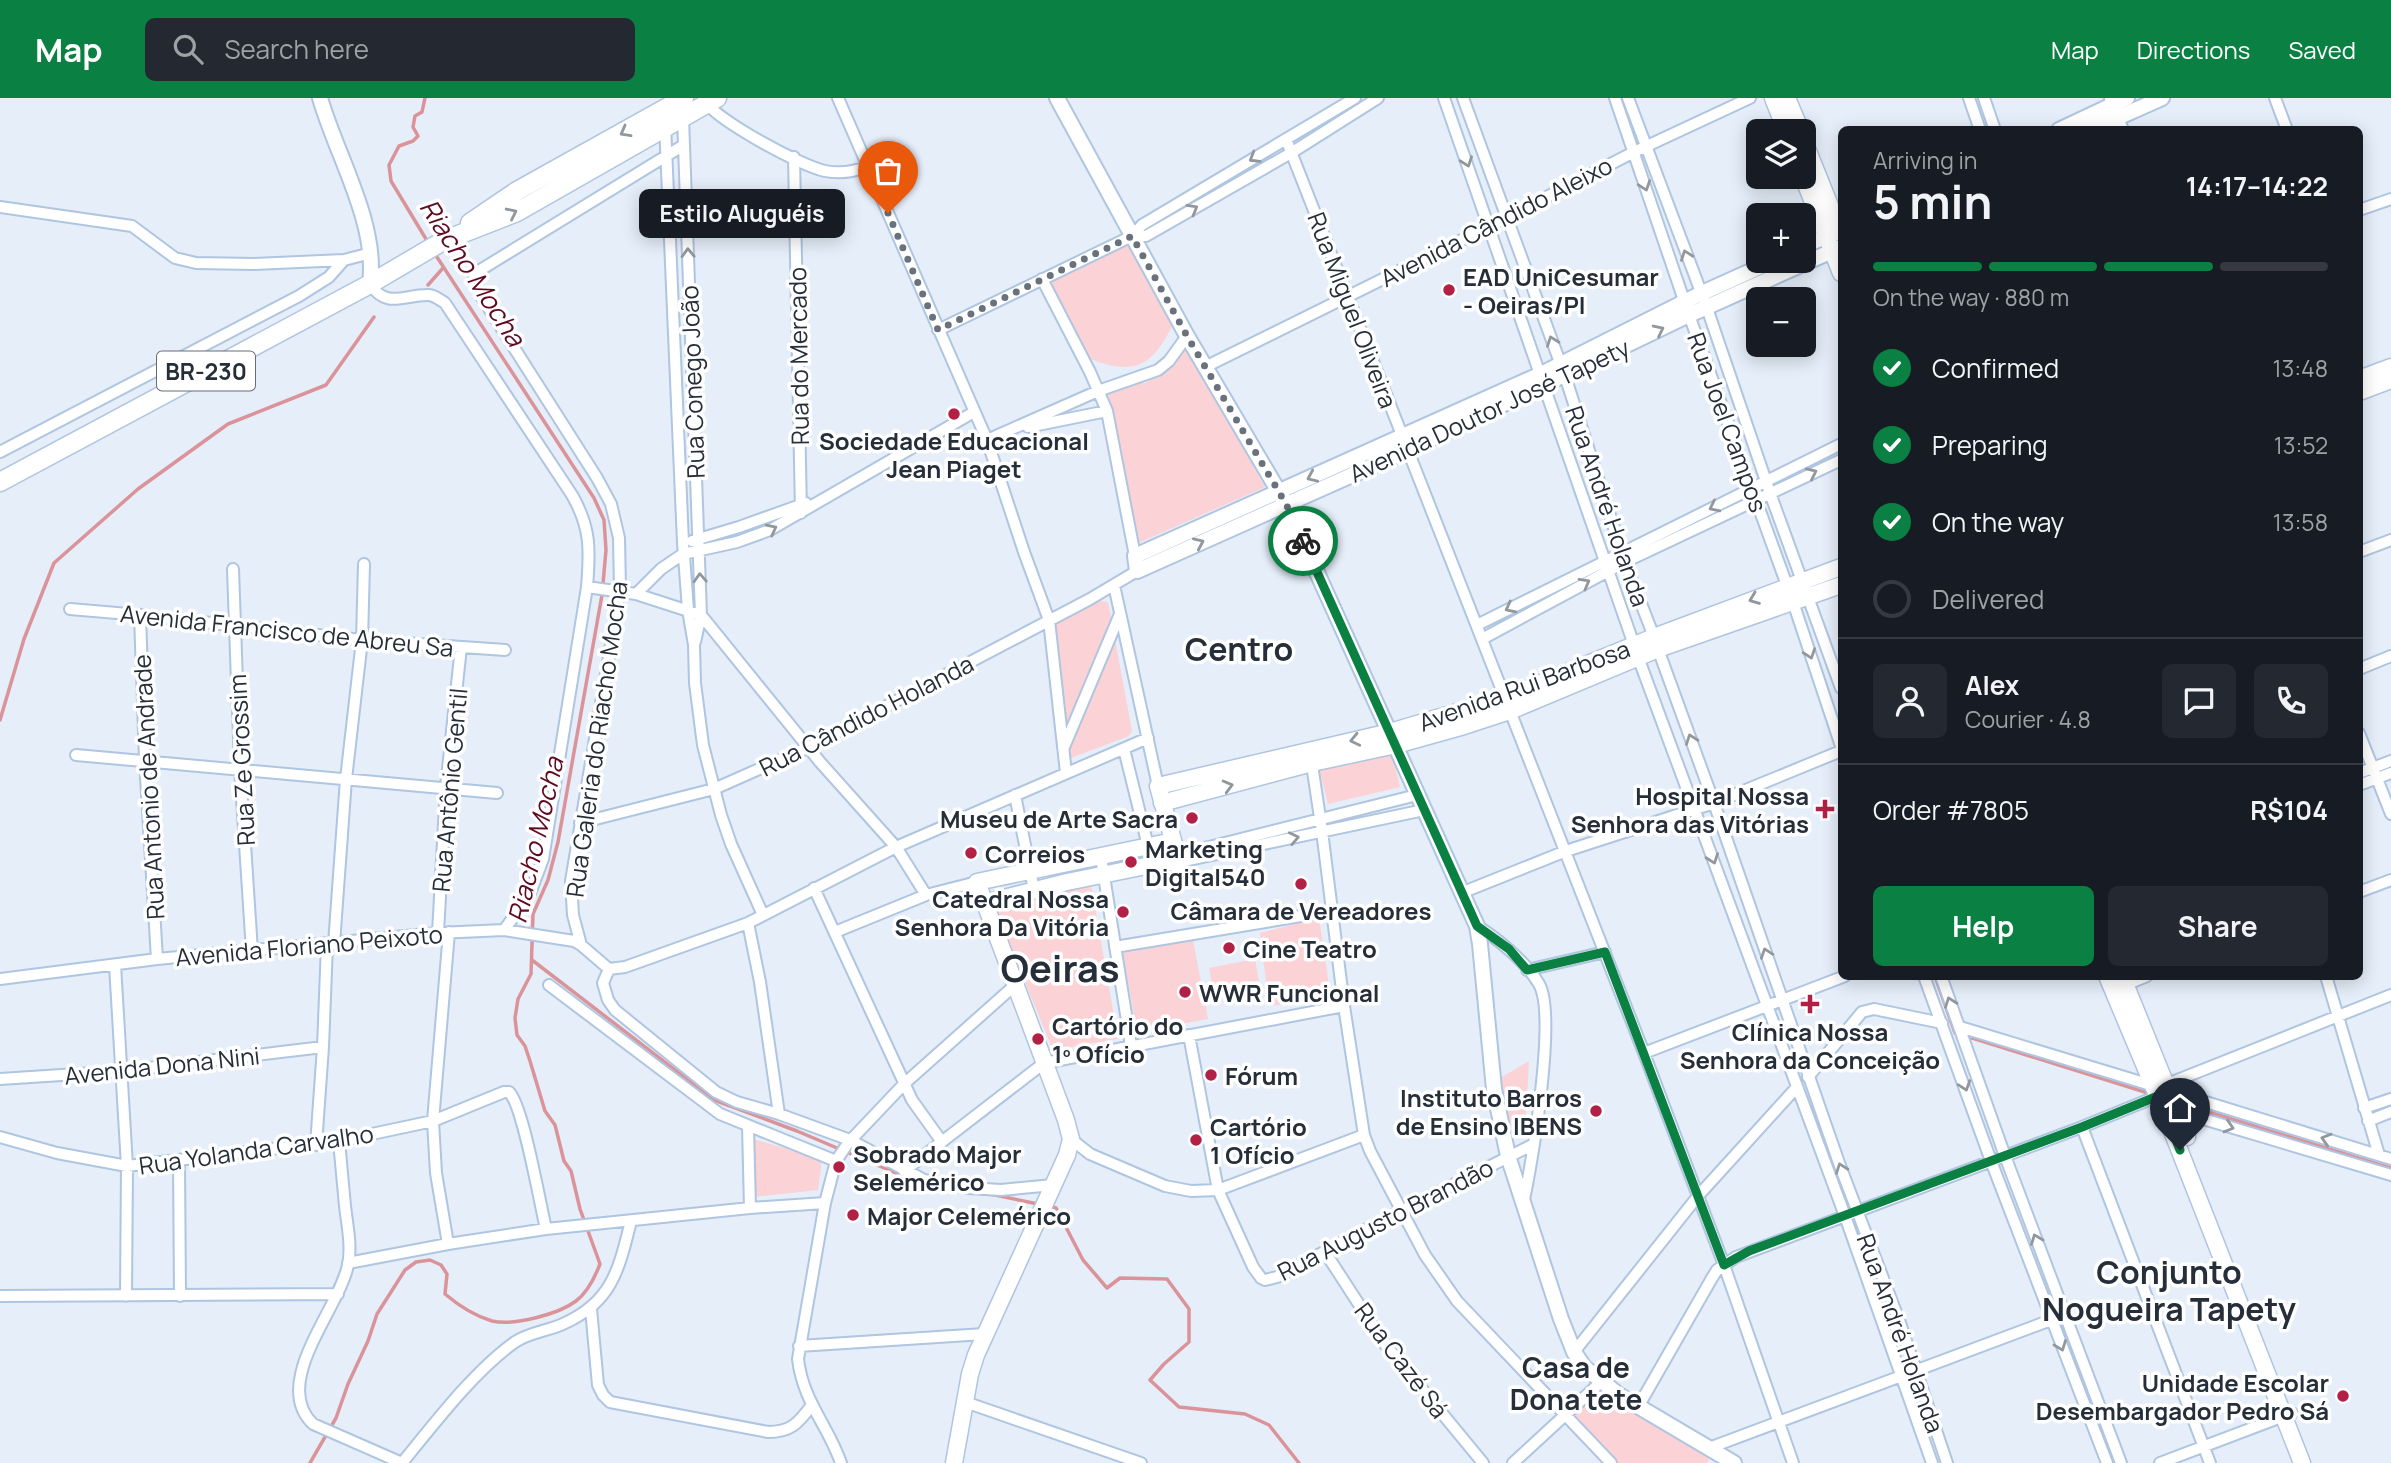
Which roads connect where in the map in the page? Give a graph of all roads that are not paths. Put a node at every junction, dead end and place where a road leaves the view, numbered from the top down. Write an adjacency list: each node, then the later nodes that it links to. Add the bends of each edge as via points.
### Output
1 (320, 98): 48 (street, via 362,214)
2 (684, 98): 24 (highway, BR-230)
3 (838, 98): 37 (street)
4 (1057, 98): 45 (street)
5 (1355, 98): 30 (street)
6 (1378, 98): 34 (street)
7 (1444, 98): 44 (street, Rua André Holanda, one-way to 44)
8 (1463, 98): 43 (street, Rua André Holanda)
9 (1615, 98): 33 (street, Rua Joel Campos)
10 (1628, 98): 32 (street, Rua Joel Campos)
11 (1750, 98): 32 (street, Avenida Cândido Aleixo)
12 (1773, 98): 22 (main road)
13 (1787, 98): 23 (main road)
14 (1969, 98): 25 (street)
15 (1984, 98): 26 (street)
16 (2127, 98): 20 (street)
17 (2162, 98): 20 (street)
18 (2275, 98): 29 (street)
19 (708, 100): 21 (highway, BR-230); 36 (street, via 719,117)
20 (2115, 112): 27 (street); 28 (street)
21 (682, 118): 24 (highway, BR-230); 31 (street, Rua Conego João)
22 (1781, 119)
23 (1796, 119)
24 (665, 120): 35 (street, Rua Conego João); 52 (highway, BR-230, via 517,191)
25 (1979, 126)
26 (1994, 126)
27 (2071, 126)
28 (2096, 126)
29 (2286, 126)
30 (1286, 139): 34 (street, Rua Miguel Oliveira); 45 (street, one-way to 45, via 1142,225)
31 (684, 145): 35 (street); 58 (street, Rua Conego João, one-way to 31)
32 (1646, 147): 33 (street, Avenida Cândido Aleixo); 54 (street, Rua Joel Campos, one-way to 32)
33 (1634, 152): 43 (street, Avenida Cândido Aleixo); 55 (street, Rua Joel Campos, one-way to 55)
34 (1291, 153): 45 (street, one-way to 34, via 1146,236); 53 (street, Rua Miguel Oliveira)
35 (667, 154): 60 (street, Rua Conego João); 96 (street, Rua Galeria do Riacho Mocha, via 474,278 611,504 619,538)
36 (794, 157): 37 (street, via 835,172); 82 (street, Rua do Mercado)
37 (868, 166): 57 (street)
38 (1816, 176): 46 (main road)
39 (1810, 189): 46 (main road)
40 (2391, 201): 42 (street)
41 (0, 207): 49 (street, via 132,226 167,253 195,263)
42 (2363, 209)
43 (1506, 216): 44 (street, Avenida Cândido Aleixo); 62 (street, Rua André Holanda, one-way to 43)
44 (1490, 226): 53 (street, Avenida Cândido Aleixo); 65 (street, Rua André Holanda)
45 (1132, 236): 51 (street); 59 (street)
46 (1837, 238): 47 (street); 56 (street, Avenida Doutor José Tapety)
47 (1816, 243)
48 (371, 253): 49 (street); 52 (street)
49 (344, 260): 75 (street, via 329,277 299,296)
50 (1746, 273): 54 (street, Avenida Doutor José Tapety)
51 (1042, 279): 57 (street); 67 (street)
52 (370, 284): 77 (highway, BR-230); 95 (street, Rua Galeria do Riacho Mocha, via 383,298 435,297 453,313 580,509 590,550)
53 (1349, 294): 61 (street, Avenida Cândido Aleixo); 71 (street, Rua Miguel Oliveira)
54 (1700, 294): 55 (street, Avenida Doutor José Tapety); 56 (street, Rua Joel Campos)
55 (1688, 308): 56 (street, Avenida Doutor José Tapety); 62 (street, Avenida Doutor José Tapety); 79 (street, Rua Joel Campos)
56 (1707, 308): 78 (street, Rua Joel Campos)
57 (938, 330): 69 (street)
58 (691, 336): 60 (street); 84 (street, Rua Conego João)
59 (1187, 336): 61 (street); 67 (street, via 1158,370)
60 (675, 337): 85 (street, Rua Conego João)
61 (1207, 366): 80 (street)
62 (1563, 370): 65 (street, Avenida Doutor José Tapety); 87 (street, Rua André Holanda)
63 (2389, 374): 64 (main road); 66 (main road)
64 (2363, 378)
65 (1543, 379): 71 (street, Avenida Doutor José Tapety); 74 (street, Avenida Doutor José Tapety); 90 (street, Rua André Holanda)
66 (2363, 390)
67 (1098, 391): 68 (street); 70 (street)
68 (1107, 411): 70 (street); 88 (street)
69 (974, 412): 72 (street); 82 (street)
70 (1005, 432): 72 (street)
71 (1402, 436): 74 (street, Rua Miguel Oliveira); 80 (street, Avenida Doutor José Tapety, one-way to 80)
72 (987, 440): 104 (street)
73 (1838, 446): 78 (street)
74 (1408, 450): 80 (street, Avenida Doutor José Tapety); 106 (street, Rua Miguel Oliveira)
75 (0, 452)
76 (1838, 461): 78 (street, one-way to 76)
77 (0, 482)
78 (1768, 487): 79 (street); 81 (street); 97 (street, Rua Joel Campos)
79 (1751, 488): 81 (street, Rua Joel Campos); 87 (street, one-way to 87)
80 (1282, 498): 88 (street, Avenida Doutor José Tapety); 120 (street)
81 (1755, 500): 87 (street); 97 (street, Rua Joel Campos)
82 (801, 508): 84 (street, via 761,535)
83 (2391, 540): 86 (street)
84 (698, 545): 85 (street); 103 (street, Rua Conego João, one-way to 84)
85 (683, 548): 98 (street); 100 (street, Rua Conego João)
86 (2363, 550)
87 (1624, 557): 90 (street); 109 (street, Rua André Holanda)
88 (1136, 563): 93 (street, Rua Cândido Holanda)
89 (364, 564): 108 (street)
90 (1606, 566): 106 (street, one-way to 106); 107 (street, one-way to 90); 113 (street, Rua André Holanda)
91 (233, 569): 105 (street, Rua Ze Grossim)
92 (1838, 569): 97 (main road, Avenida Rui Barbosa)
93 (1114, 585): 101 (street); 104 (street, Rua Cândido Holanda)
94 (1838, 585): 97 (main road, Avenida Rui Barbosa)
95 (589, 587): 96 (street); 170 (street, Rua Galeria do Riacho Mocha, via 542,859 529,896)
96 (618, 590): 98 (street); 149 (street, Rua Galeria do Riacho Mocha)
97 (1797, 592): 109 (main road, Avenida Rui Barbosa); 116 (street, Rua Joel Campos); 119 (street, Rua Joel Campos, one-way to 119)
98 (636, 594): 100 (street)
99 (70, 610): 102 (street, Avenida Francisco de Abreu Sa)
100 (688, 610): 103 (street); 110 (street, Rua Conego João)
101 (1121, 613): 118 (street); 124 (street)
102 (141, 615): 105 (street, Avenida Francisco de Abreu Sa); 128 (street, Rua Antonio de Andrade)
103 (701, 615): 110 (street, Rua Conego João); 122 (street)
104 (1049, 620): 122 (street, Rua Cândido Holanda); 124 (street)
105 (234, 625): 108 (street, Avenida Francisco de Abreu Sa); 130 (street, Rua Ze Grossim)
106 (1477, 625): 107 (street, Rua Miguel Oliveira)
107 (1482, 639): 117 (street, Rua Miguel Oliveira)
108 (362, 640): 111 (street, Avenida Francisco de Abreu Sa); 135 (street)
109 (1656, 643): 113 (main road, Avenida Rui Barbosa); 144 (street, Rua André Holanda, one-way to 109)
110 (694, 645): 139 (street, Rua Conego João, via 697,710)
111 (461, 647): 112 (street, Avenida Francisco de Abreu Sa); 138 (street, Rua Antônio Gentil)
112 (505, 650)
113 (1636, 651): 117 (main road, Avenida Rui Barbosa); 145 (street, Rua André Holanda)
114 (2391, 656): 115 (street)
115 (2363, 667)
116 (1838, 681)
117 (1507, 704): 120 (main road, Avenida Rui Barbosa); 153 (street, Rua Miguel Oliveira)
118 (1148, 738): 123 (street); 137 (street)
119 (1838, 738)
120 (1393, 739): 127 (main road, Avenida Rui Barbosa); 142 (street)
121 (2363, 743): 132 (street)
122 (809, 747): 139 (street, Rua Cândido Holanda); 151 (street)
123 (1124, 749): 131 (street); 152 (street)
124 (1063, 750): 131 (street)
125 (1838, 750): 144 (street)
126 (76, 755): 128 (street)
127 (1311, 757): 137 (main road, Avenida Rui Barbosa); 143 (main road, Avenida Rui Barbosa, one-way to 127); 148 (street)
128 (145, 760): 130 (street); 178 (street, Rua Antonio de Andrade)
129 (2391, 761): 132 (street)
130 (240, 768): 135 (street); 176 (street, Rua Ze Grossim)
131 (1066, 773): 141 (street)
132 (2375, 773): 133 (street); 134 (street); 136 (street); 147 (street)
133 (2391, 773)
134 (2363, 774)
135 (346, 779): 138 (street); 173 (street)
136 (2363, 782)
137 (1158, 786): 143 (main road)
138 (446, 787): 140 (street); 172 (street, Rua Antônio Gentil)
139 (714, 789): 149 (street, Rua Cândido Holanda); 167 (street, Rua Conego João, via 731,844)
140 (497, 793)
141 (1015, 795): 151 (street); 156 (street)
142 (1418, 795): 146 (street); 148 (street)
143 (1162, 803): 154 (main road)
144 (1714, 803): 145 (street); 191 (street, Rua André Holanda, one-way to 144)
145 (1695, 809): 153 (street); 193 (street, Rua André Holanda, one-way to 193)
146 (1424, 810): 150 (street); 163 (street)
147 (2391, 814)
148 (1321, 819): 150 (street); 154 (street)
149 (580, 823): 174 (street, Rua Galeria do Riacho Mocha, via 571,901)
150 (1322, 831): 154 (street, one-way to 150); 166 (street)
151 (896, 846): 160 (street); 164 (street)
152 (1148, 846): 154 (main road); 155 (main road)
153 (1566, 851): 163 (street); 177 (street, Rua Miguel Oliveira)
154 (1174, 855): 157 (main road)
155 (1101, 857): 156 (main road); 157 (street)
156 (1030, 871): 159 (main road); 161 (street)
157 (1104, 876): 161 (main road); 175 (street)
158 (2391, 880): 162 (street)
159 (977, 883): 164 (street); 165 (main road)
160 (814, 888): 167 (street); 171 (street)
161 (1034, 890): 165 (main road)
162 (2363, 890)
163 (1461, 893): 169 (street)
164 (926, 895): 171 (street)
165 (984, 903): 189 (main road)
166 (1331, 911): 175 (street); 192 (street)
167 (763, 915): 168 (street)
168 (748, 923): 180 (street); 213 (street)
169 (1477, 926): 181 (street, via 1502,943); 227 (street, via 1494,1089)
170 (504, 930): 172 (street, Avenida Floriano Peixoto); 174 (street, Avenida Floriano Peixoto)
171 (835, 932): 207 (street)
172 (443, 933): 173 (street, Avenida Floriano Peixoto); 214 (street, Rua Antônio Gentil, via 443,1025)
173 (331, 944): 176 (street, Avenida Floriano Peixoto); 199 (street)
174 (581, 945): 180 (street, Avenida Floriano Peixoto)
175 (1115, 947): 200 (street)
176 (252, 951): 178 (street, Avenida Floriano Peixoto)
177 (1605, 952): 181 (street); 202 (street, Rua Miguel Oliveira)
178 (157, 960): 179 (street, Avenida Floriano Peixoto)
179 (116, 965): 183 (street, Avenida Floriano Peixoto); 204 (street)
180 (609, 969): 213 (street, via 603,983 615,1010 716,1092)
181 (1527, 970): 224 (street, via 1539,983 1546,1011)
182 (1838, 978): 191 (street)
183 (0, 979)
184 (1926, 980): 195 (street)
185 (1942, 980): 196 (street, one-way to 185)
186 (2327, 980): 194 (street)
187 (2116, 982): 209 (main road)
188 (549, 985): 216 (street, via 701,1102)
189 (1014, 986): 203 (main road); 207 (street)
190 (2391, 995): 194 (street)
191 (1783, 1001): 193 (street); 205 (street, Rua André Holanda)
192 (1344, 1006): 197 (street); 218 (street)
193 (1767, 1007): 202 (street); 208 (street, Rua André Holanda)
194 (2338, 1016): 209 (street); 211 (street)
195 (1942, 1023): 201 (street); 205 (street, via 1874,1009 1862,1012)
196 (1959, 1027): 198 (street); 209 (street)
197 (1188, 1035): 200 (street); 237 (street)
198 (1966, 1045): 201 (street); 228 (street)
199 (323, 1046): 204 (street, Avenida Dona Nini); 225 (street)
200 (1131, 1046): 203 (street)
201 (1951, 1046): 232 (street, one-way to 232)
202 (1644, 1053): 238 (street, Rua Miguel Oliveira)
203 (1044, 1063): 220 (main road); 223 (street)
204 (123, 1071): 206 (street, Avenida Dona Nini); 233 (street)
205 (1808, 1077): 243 (street, Rua André Holanda, one-way to 205)
206 (0, 1079)
207 (904, 1084): 222 (street); 223 (street)
208 (1796, 1088): 238 (street); 244 (street, Rua André Holanda)
209 (2164, 1097): 217 (street); 226 (street, one-way to 209, via 2196,1099); 235 (street, one-way to 235); 266 (main road)
210 (2391, 1099): 211 (street)
211 (2364, 1108): 215 (street)
212 (2391, 1112): 215 (street)
213 (779, 1114): 222 (street)
214 (433, 1121): 221 (street, Rua Yolanda Carvalho); 246 (street, Rua Yolanda Carvalho, via 509,1092 520,1117); 247 (street, Rua Antônio Gentil)
215 (2368, 1121): 226 (street)
216 (748, 1126): 229 (street); 241 (street)
217 (2082, 1127): 228 (street); 269 (street)
218 (1364, 1135): 237 (street); 242 (street)
219 (0, 1137): 233 (street, Rua Yolanda Carvalho)
220 (1071, 1139): 236 (main road); 237 (street, via 1090,1154 1179,1191)
221 (339, 1141): 225 (street, Rua Yolanda Carvalho); 249 (street)
222 (849, 1142): 229 (street); 234 (street)
223 (942, 1142): 234 (street)
224 (1534, 1144): 227 (street, Rua Augusto Brandão); 240 (street)
225 (316, 1145): 231 (street, Rua Yolanda Carvalho)
226 (2379, 1155): 230 (street)
227 (1508, 1156): 240 (street); 242 (street, Rua Augusto Brandão)
228 (2005, 1156): 232 (street); 283 (street, one-way to 228)
229 (838, 1158): 239 (street)
230 (2391, 1159)
231 (179, 1161): 233 (street, Rua Yolanda Carvalho); 254 (street)
232 (1991, 1161): 243 (street); 256 (street)
233 (127, 1166): 253 (street)
234 (904, 1171): 236 (street, via 924,1180 968,1188)
235 (2391, 1175)
236 (1051, 1188): 257 (main road)
237 (1218, 1190): 248 (street, Rua Augusto Brandão, via 1261,1278 1277,1277)
238 (1698, 1196): 250 (street, Rua Miguel Oliveira); 259 (street)
239 (825, 1203): 241 (street); 258 (street)
240 (1523, 1206): 259 (street)
241 (750, 1208): 245 (street)
242 (1401, 1211): 248 (street, Rua Augusto Brandão); 267 (street, via 1457,1301)
243 (1857, 1212): 244 (street); 260 (street, Rua André Holanda)
244 (1845, 1216): 250 (street, via 1749,1251); 261 (street, Rua André Holanda)
245 (631, 1221): 246 (street); 255 (street, via 617,1271)
246 (545, 1229): 247 (street)
247 (448, 1244): 249 (street)
248 (1325, 1252): 276 (street, Rua Cazé Sá, via 1384,1343)
249 (348, 1263): 251 (street)
250 (1724, 1265): 265 (street, via 1712,1278); 268 (street, Rua Miguel Oliveira)
251 (338, 1294): 254 (street); 273 (street, via 304,1364 299,1396 307,1418)
252 (0, 1296): 253 (street)
253 (126, 1296): 254 (street)
254 (180, 1296)
255 (591, 1309): 264 (street, via 598,1385 610,1402 768,1432 793,1428); 273 (street, via 565,1324 518,1340 501,1353)
256 (2052, 1320): 260 (street); 282 (street, one-way to 282)
257 (984, 1334): 258 (street); 263 (main road)
258 (799, 1346): 264 (street, via 799,1371)
259 (1574, 1352): 262 (street)
260 (1917, 1370): 261 (street); 281 (street, Rua André Holanda)
261 (1902, 1376): 268 (street); 280 (street, Rua André Holanda)
262 (1601, 1382): 265 (street); 267 (street)
263 (965, 1402): 272 (street); 275 (main road)
264 (811, 1406): 274 (street)
265 (1638, 1407): 270 (street)
266 (2288, 1415): 269 (street); 286 (main road); 287 (main road)
267 (1565, 1416): 277 (street); 278 (street)
268 (1780, 1422): 270 (street); 279 (street, Rua Miguel Oliveira)
269 (2204, 1447): 284 (street); 285 (street)
270 (1709, 1448): 271 (street)
271 (1726, 1461)
272 (1133, 1462)
273 (402, 1463)
274 (841, 1463)
275 (954, 1463)
276 (1483, 1463)
277 (1513, 1463)
278 (1611, 1463)
279 (1793, 1463)
280 (1932, 1463)
281 (1947, 1463)
282 (2107, 1463)
283 (2121, 1463)
284 (2160, 1463)
285 (2210, 1463)
286 (2302, 1463)
287 (2312, 1463)

